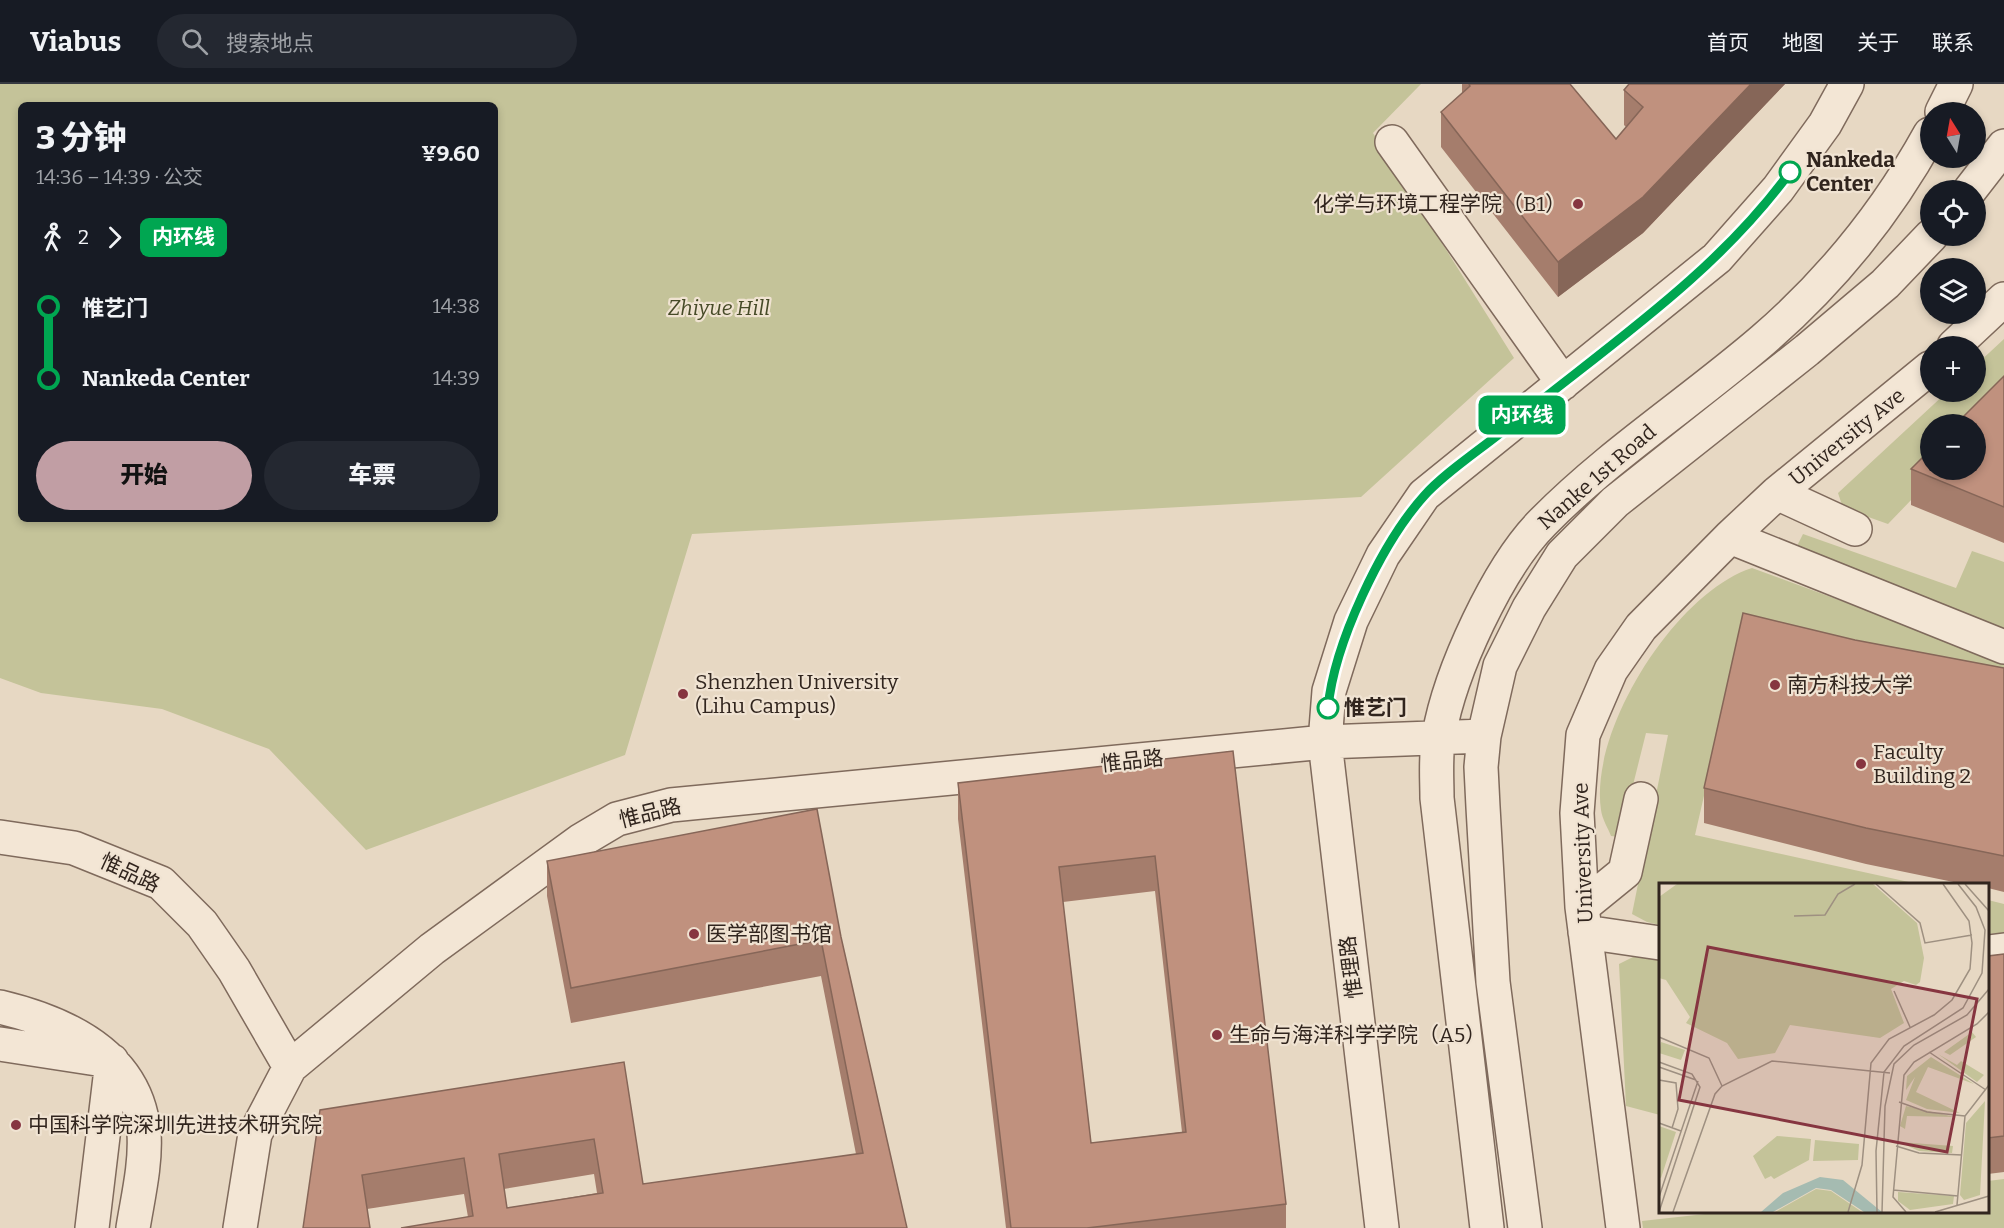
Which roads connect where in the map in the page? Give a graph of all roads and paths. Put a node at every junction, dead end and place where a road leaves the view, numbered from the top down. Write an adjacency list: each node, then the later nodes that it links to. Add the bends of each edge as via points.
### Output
1 (1848, 84): 12 (street, 惟理路, via 1825,124 1778,189 1718,258)
2 (1956, 84): 3 (street)
3 (1947, 102)
4 (1392, 141): 12 (street)
5 (2004, 147): 7 (street)
6 (1920, 152): 17 (street, Nanke 1st Road, via 1866,232 1816,289 1763,340 1595,474 1541,523 1507,569 1454,674)
7 (1979, 180)
8 (1921, 246): 18 (street, Nanke 1st Road, via 1885,284 1807,350 1615,502 1562,555 1500,666)
9 (2004, 299): 10 (street)
10 (1965, 336)
11 (1920, 376): 13 (street, University Ave)
12 (1563, 383): 19 (street, 惟理路, via 1424,495 1383,555 1351,621 1329,691)
13 (1778, 493): 14 (street); 15 (street, University Ave)
14 (1855, 530)
15 (1730, 537): 16 (street); 22 (street, University Ave, via 1641,627 1611,670 1583,735 1577,813)
16 (2004, 647)
17 (1438, 736): 18 (street, 惟品路); 19 (street, 惟品路); 34 (street, Nanke 1st Road, via 1437,798)
18 (1484, 736): 35 (street, Nanke 1st Road, via 1482,787 1493,982)
19 (1325, 742): 29 (street, 惟品路, via 671,806 617,819 579,841 432,949); 33 (street, 惟理路)
20 (1641, 799): 22 (street, via 1625,872)
21 (0, 837): 29 (street, 惟品路, via 74,848 161,883 202,924 234,970)
22 (1584, 919): 23 (street); 36 (street, University Ave)
23 (1659, 943)
24 (2004, 950): 25 (street)
25 (1989, 952)
26 (0, 1007): 28 (street, via 59,1024)
27 (0, 1044): 28 (street)
28 (112, 1061): 30 (street); 31 (street, via 130,1086 144,1132)
29 (290, 1067): 32 (street, via 255,1134)
30 (92, 1228)
31 (134, 1228)
32 (240, 1228)
33 (1382, 1228)
34 (1487, 1228)
35 (1525, 1228)
36 (1623, 1228)

